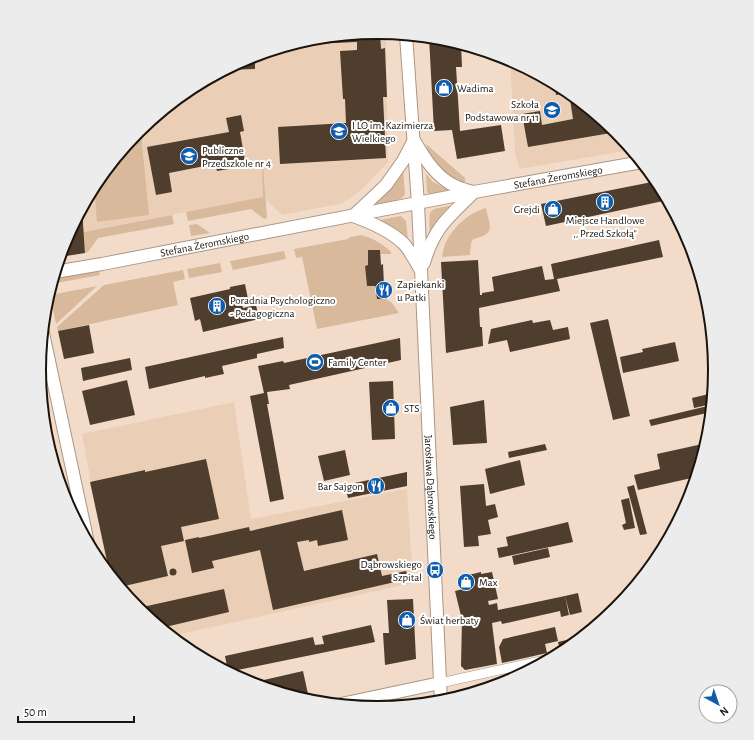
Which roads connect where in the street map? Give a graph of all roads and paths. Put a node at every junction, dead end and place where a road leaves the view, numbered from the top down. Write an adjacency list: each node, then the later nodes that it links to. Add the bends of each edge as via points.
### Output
1 (406, 41): 2 (street, Jarosława Dąbrowskiego)
2 (414, 140): 4 (street, Jarosława Dąbrowskiego, via 438,175 455,186); 5 (street, Jarosława Dąbrowskiego); 6 (street, via 386,184)
3 (636, 163): 4 (street, Stefana Żeromskiego)
4 (474, 192): 5 (street, Stefana Żeromskiego); 8 (street, via 436,232)
5 (418, 204): 6 (street, Stefana Żeromskiego); 8 (street, Jarosława Dąbrowskiego)
6 (353, 216): 7 (street, Stefana Żeromskiego); 8 (street, Jarosława Dąbrowskiego, via 386,231 404,244)
7 (62, 271)
8 (421, 272): 12 (street, Jarosława Dąbrowskiego)
9 (47, 351): 10 (street)
10 (84, 524)
11 (530, 663): 12 (street)
12 (440, 683): 13 (street, Jarosława Dąbrowskiego); 14 (street)
13 (441, 695)
14 (360, 700)

